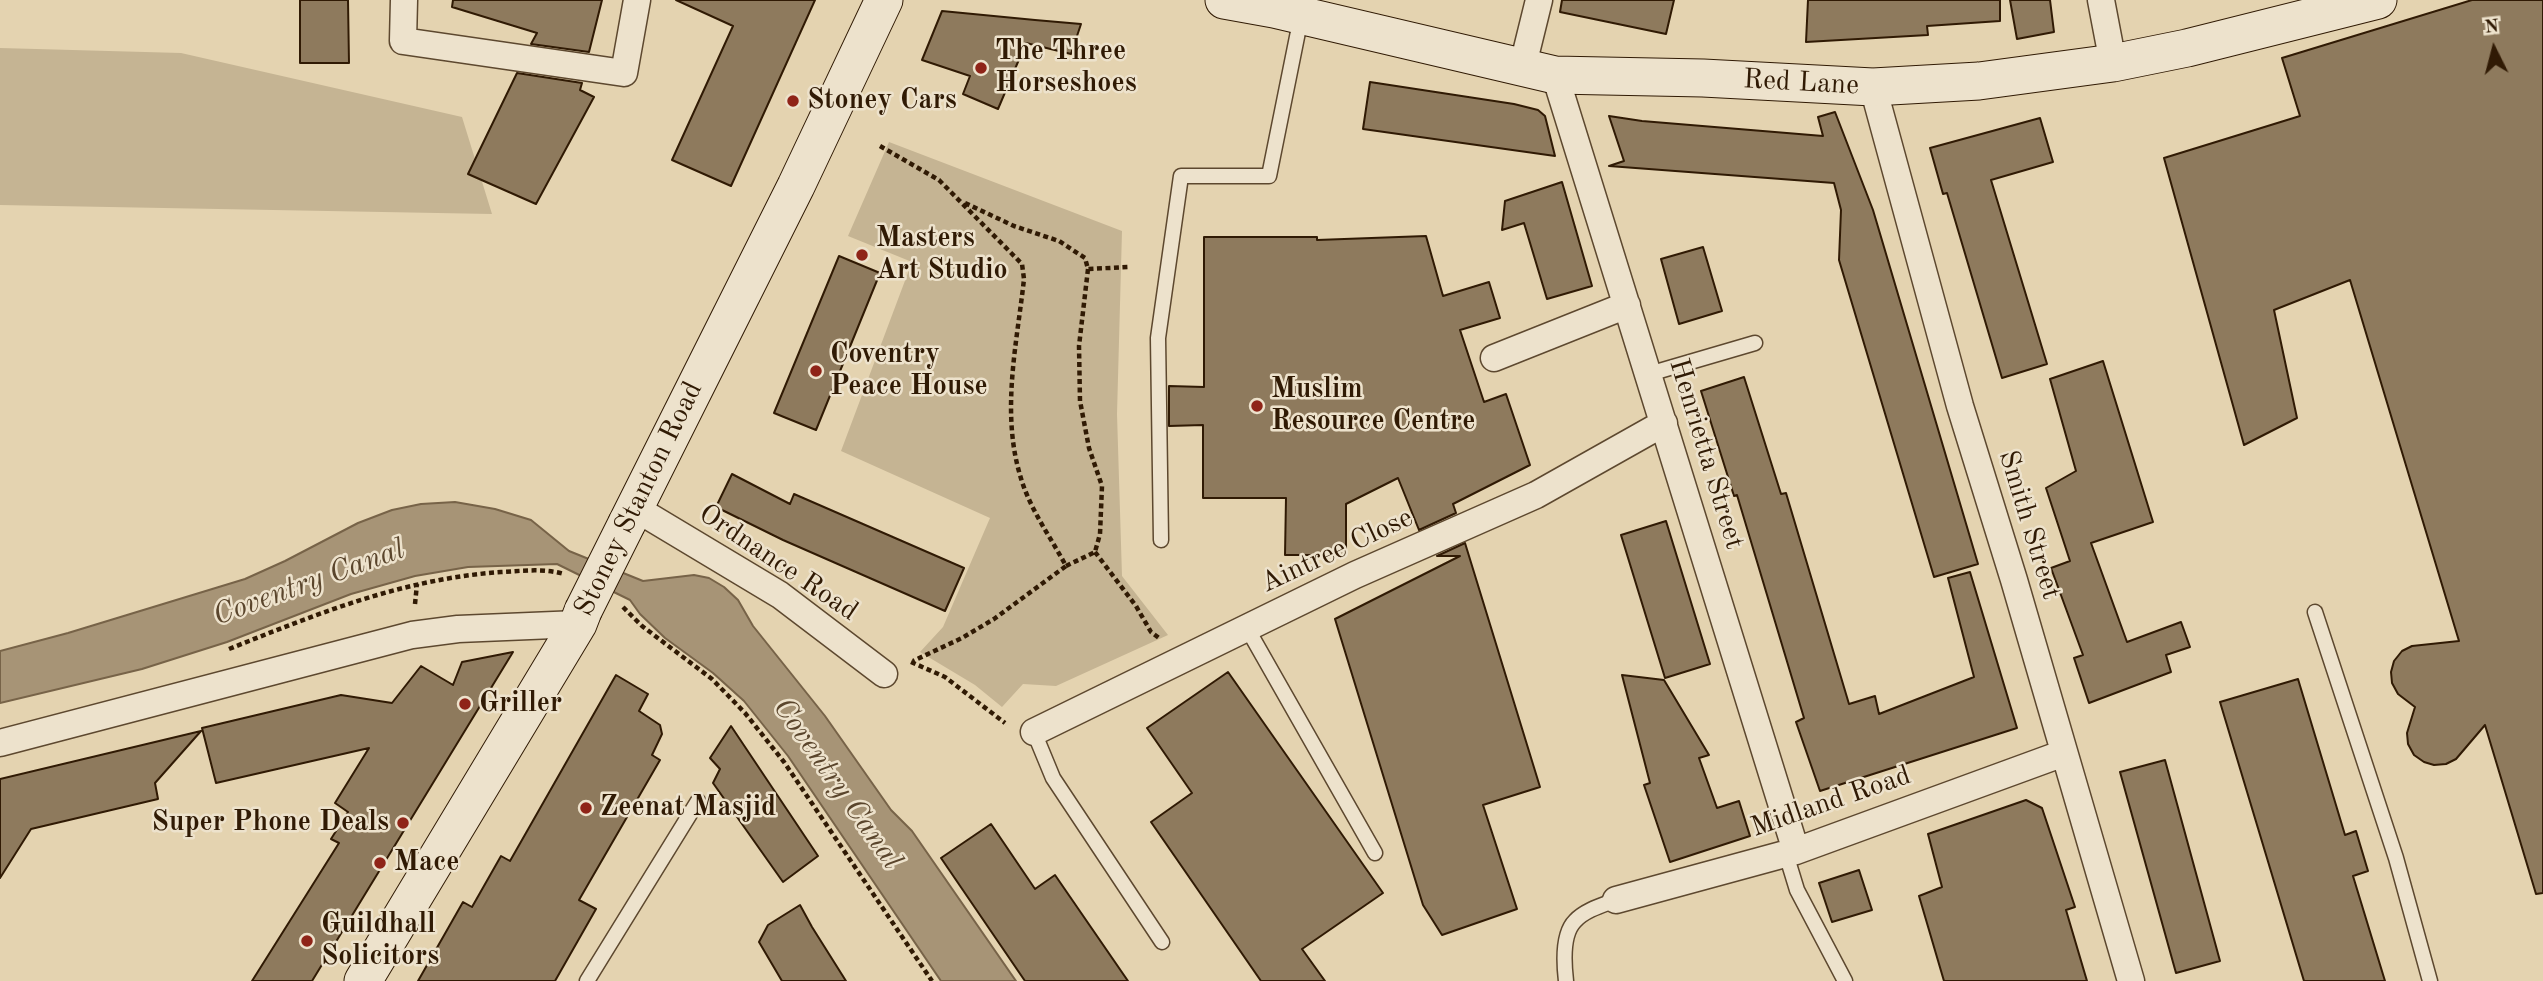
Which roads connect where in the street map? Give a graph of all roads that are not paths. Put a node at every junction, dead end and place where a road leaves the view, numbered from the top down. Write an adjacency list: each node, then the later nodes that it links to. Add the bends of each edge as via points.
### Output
1 (404, 0): 2 (street, via 403,41 624,73)
2 (636, 0)
3 (884, 0): 17 (street, Stoney Stanton Road)
4 (1224, 0): 8 (street, Red Lane)
5 (1539, 0): 10 (street)
6 (2101, 0): 9 (street)
7 (2378, 0): 9 (street, Red Lane)
8 (1301, 15): 10 (street, Red Lane); 18 (lane, via 1269,176 1181,176 1158,338)
9 (2113, 63): 11 (street, Red Lane, via 1979,81)
10 (1539, 72): 11 (street, Red Lane); 12 (street, Henrietta Street)
11 (1872, 87): 25 (street, Smith Street, via 1960,406)
12 (1626, 305): 14 (street); 15 (street, Henrietta Street)
13 (1755, 343): 15 (lane)
14 (1494, 358)
15 (1648, 374): 16 (street, Henrietta Street)
16 (1664, 423): 21 (street, Aintree Close, via 1536,495); 27 (street, Henrietta Street)
17 (631, 515): 19 (street, Stoney Stanton Road, bridge); 22 (street, Ordnance Road, via 780,595)
18 (1161, 540)
19 (592, 611): 24 (street, via 412,635); 31 (street, Stoney Stanton Road)
20 (2315, 612): 36 (lane, via 2396,858)
21 (1247, 628): 23 (street, Aintree Close); 28 (lane)
22 (884, 674)
23 (1034, 732): 30 (lane, via 1053,778)
24 (0, 743)
25 (2064, 753): 27 (street, Midland Road); 35 (street, Smith Street)
26 (698, 801): 32 (lane)
27 (1791, 852): 29 (street, Midland Road); 34 (lane, via 1797,890)
28 (1375, 853)
29 (1616, 900): 33 (lane, via 1574,922 1563,955)
30 (1162, 942)
31 (363, 981)
32 (587, 981)
33 (1566, 981)
34 (1845, 981)
35 (2131, 981)
36 (2430, 981)

